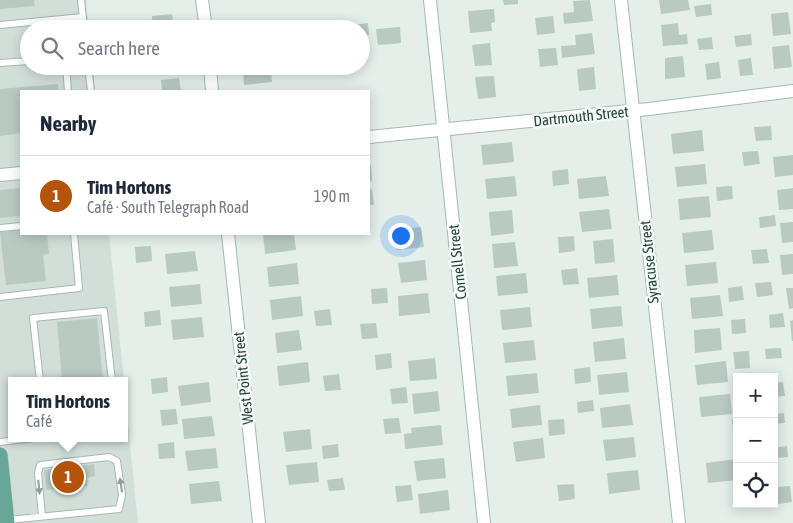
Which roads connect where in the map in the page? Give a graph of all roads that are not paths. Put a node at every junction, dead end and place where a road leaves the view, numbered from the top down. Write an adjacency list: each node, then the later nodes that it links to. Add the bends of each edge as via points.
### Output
1 (81, 0): 5 (lane)
2 (202, 0): 8 (street)
3 (430, 0): 21 (street, Cornell Street)
4 (621, 0): 20 (street, Syracuse Street)
5 (83, 16): 6 (lane); 7 (lane)
6 (46, 20)
7 (83, 20)
8 (205, 20)
9 (20, 23): 10 (lane)
10 (0, 25)
11 (20, 62): 12 (lane)
12 (0, 63)
13 (67, 75): 16 (lane)
14 (89, 75): 17 (lane)
15 (211, 75): 18 (street)
16 (68, 90)
17 (91, 90)
18 (212, 90)
19 (793, 91): 20 (street, Dartmouth Street)
20 (632, 110): 21 (street, Dartmouth Street); 37 (street, Syracuse Street)
21 (443, 130): 22 (street, Dartmouth Street); 36 (street, Cornell Street)
22 (370, 137)
23 (20, 173): 24 (street)
24 (0, 175)
25 (20, 226): 26 (lane)
26 (0, 228)
27 (74, 235): 29 (lane, via 79,288)
28 (228, 235): 35 (street, West Point Street)
29 (0, 297)
30 (40, 377): 31 (lane, via 33,318 104,311)
31 (112, 377)
32 (0, 455): 34 (main road)
33 (42, 516): 33 (lane, one-way to 33, via 119,509 122,495 117,461 109,457 40,465); 34 (lane)
34 (7, 521)
35 (259, 523)
36 (484, 523)
37 (679, 523)

